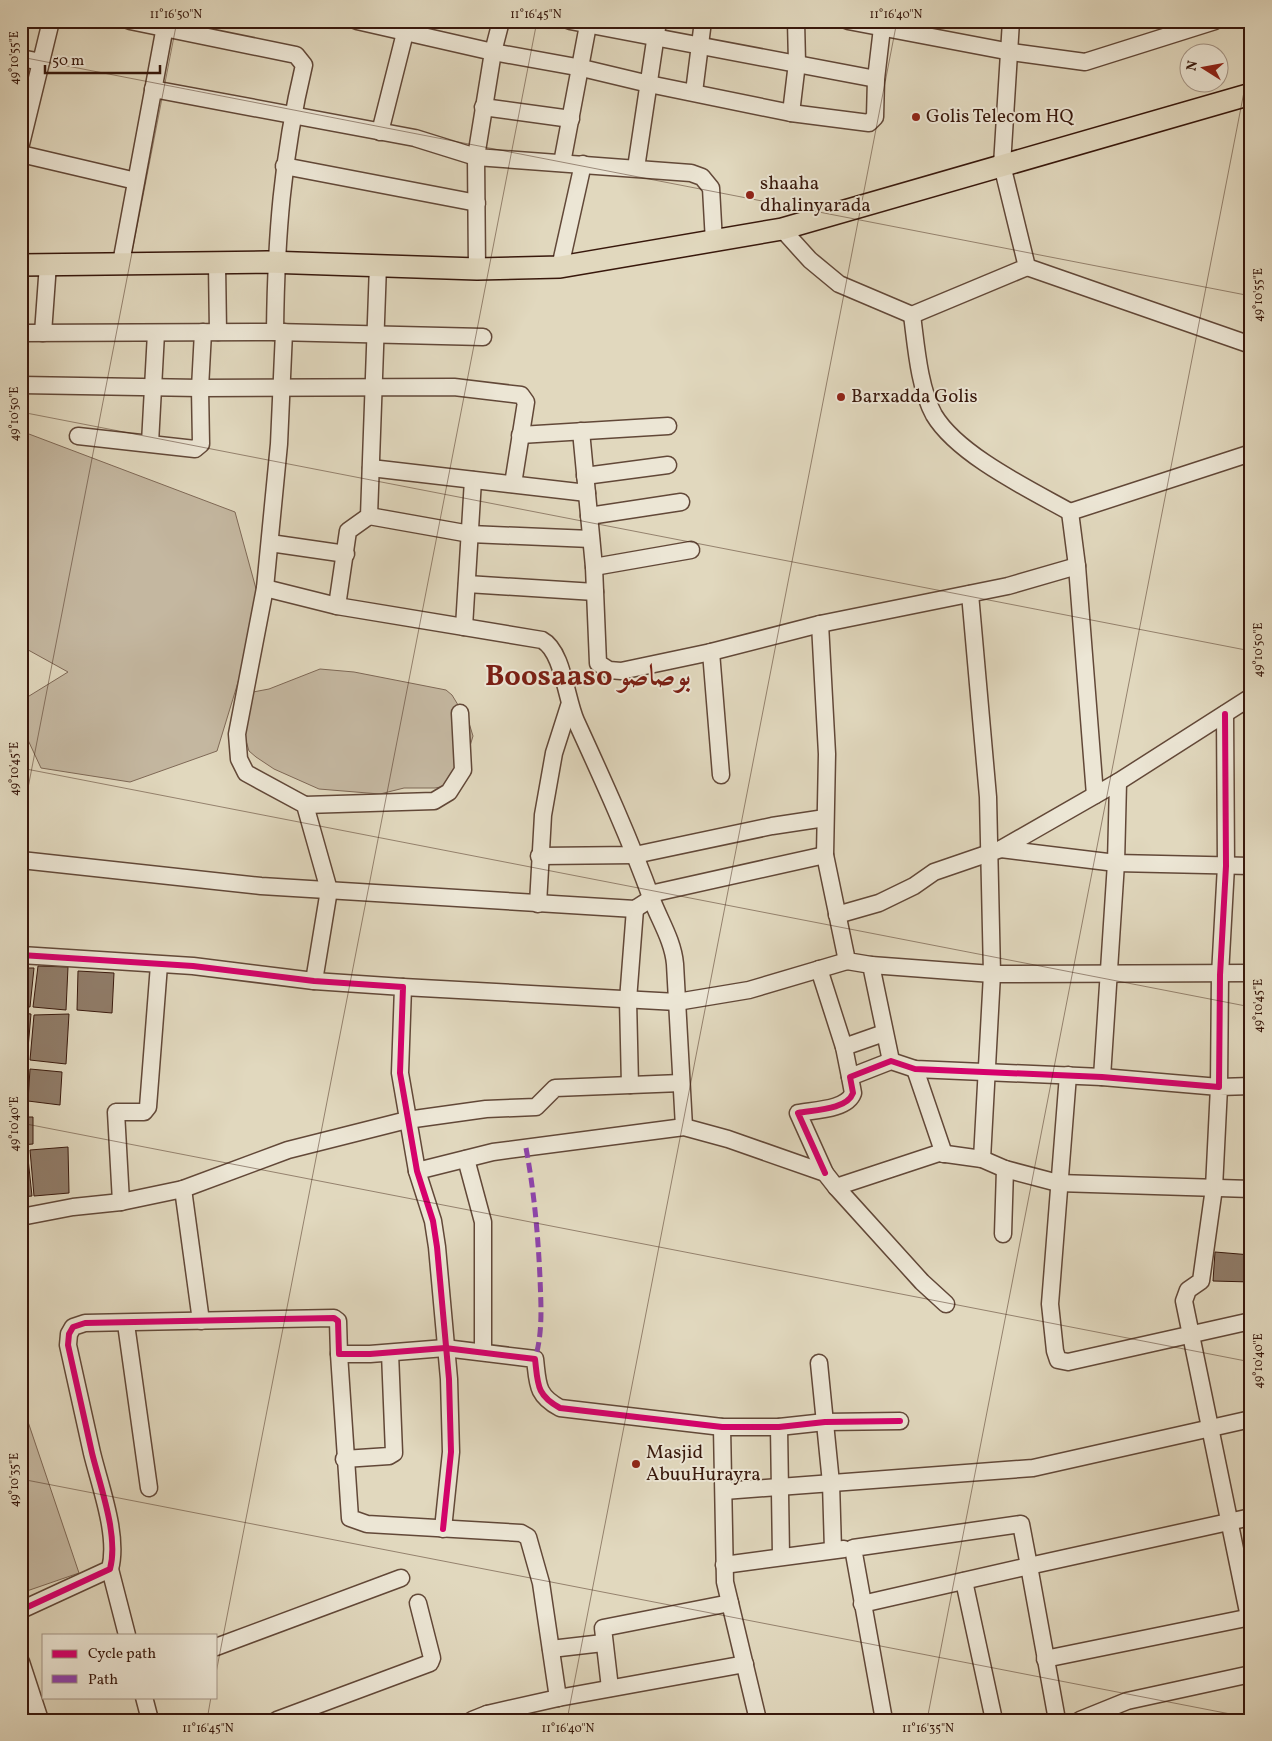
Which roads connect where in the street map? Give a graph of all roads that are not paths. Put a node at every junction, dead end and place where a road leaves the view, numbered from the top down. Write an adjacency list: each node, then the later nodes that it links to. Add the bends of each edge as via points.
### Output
1 (51, 21): 20 (street)
2 (130, 21): 12 (street)
3 (357, 21): 13 (street)
4 (501, 21): 17 (street)
5 (570, 21): 11 (street)
6 (704, 21): 16 (street)
7 (796, 21): 21 (street)
8 (848, 21): 14 (street)
9 (1011, 21): 18 (street)
10 (1212, 22): 18 (street, via 1085,62)
11 (588, 24): 15 (street); 22 (street)
12 (165, 25): 25 (street); 30 (street, via 296,55 304,65)
13 (407, 27): 17 (street); 32 (street)
14 (882, 28): 18 (street); 23 (street)
15 (657, 29): 16 (street); 24 (street)
16 (700, 45): 21 (street); 26 (street)
17 (493, 52): 22 (street); 28 (street)
18 (1010, 52): 38 (street)
19 (21, 58): 20 (street)
20 (41, 62): 33 (street)
21 (797, 63): 23 (street); 29 (street)
22 (582, 68): 24 (street); 31 (street)
23 (876, 79): 29 (street, via 874,117 869,123)
24 (649, 84): 26 (street); 40 (street)
25 (154, 89): 30 (street); 41 (street)
26 (694, 92): 29 (street)
27 (1251, 94): 38 (main road)
28 (483, 107): 31 (street); 35 (street)
29 (791, 113)
30 (292, 115): 32 (street); 39 (street)
31 (571, 119): 36 (street)
32 (380, 132): 35 (street, via 415,138)
33 (21, 144)
34 (21, 154): 41 (street)
35 (476, 157): 36 (street); 42 (street)
36 (562, 163): 37 (street)
37 (583, 164): 40 (street); 51 (street)
38 (1002, 165): 43 (main road); 52 (street)
39 (284, 166): 42 (street); 46 (street)
40 (636, 168): 44 (street, via 702,177 711,188)
41 (136, 180): 45 (street)
42 (478, 203): 53 (street)
43 (782, 230): 44 (main road); 54 (street, via 810,260 839,284)
44 (714, 242): 51 (main road)
45 (121, 263): 47 (main road); 48 (main road)
46 (276, 263): 48 (main road); 50 (main road); 56 (street)
47 (48, 264): 49 (main road); 58 (street)
48 (217, 264): 55 (street)
49 (21, 265)
50 (378, 265): 53 (main road); 60 (street)
51 (560, 267): 53 (main road)
52 (1027, 267): 54 (street); 62 (street)
53 (477, 269)
54 (912, 315): 81 (street, via 921,376 933,413 948,435 1002,473)
55 (211, 332): 56 (street); 59 (street); 65 (street)
56 (279, 332): 60 (street); 66 (street)
57 (21, 333): 58 (street)
58 (43, 333): 59 (street)
59 (156, 333): 64 (street)
60 (376, 335): 61 (street); 67 (street)
61 (483, 338)
62 (1251, 345)
63 (21, 385): 64 (street)
64 (153, 387): 65 (street); 72 (street)
65 (200, 388): 66 (street); 72 (street, via 201,444 195,449)
66 (281, 388): 67 (street); 86 (street)
67 (374, 389): 70 (street, via 454,387 522,395 526,402); 75 (street)
68 (668, 426): 69 (street)
69 (581, 431): 70 (street); 76 (street)
70 (520, 435): 78 (street)
71 (78, 436): 72 (street)
72 (150, 443)
73 (1251, 453): 81 (street)
74 (668, 465): 76 (street)
75 (371, 468): 77 (street); 82 (street)
76 (585, 476): 79 (street)
77 (473, 480): 78 (street); 84 (street)
78 (512, 484): 79 (street)
79 (587, 493): 83 (street)
80 (681, 502): 83 (street)
81 (1070, 512): 89 (street)
82 (370, 516): 84 (street); 88 (street, via 348,531)
83 (589, 516): 85 (street)
84 (470, 534): 85 (street); 91 (street)
85 (591, 539): 90 (street)
86 (270, 543): 88 (street); 92 (street)
87 (691, 550): 90 (street)
88 (346, 554): 95 (street)
89 (1077, 566): 94 (street); 105 (street)
90 (594, 567): 93 (street)
91 (467, 584): 93 (street); 97 (street)
92 (265, 588): 95 (street); 106 (street, via 239,715 239,758 246,774)
93 (595, 592): 98 (street, via 598,663 609,670 621,671)
94 (970, 594): 96 (street); 108 (street)
95 (337, 606): 97 (street)
96 (820, 624): 98 (street); 107 (street, via 828,794)
97 (464, 627): 100 (street, via 551,644)
98 (711, 652): 103 (street)
99 (1251, 697): 102 (street)
100 (569, 706): 109 (street); 111 (street, via 554,753 543,815)
101 (460, 713): 106 (street, via 463,770 449,792 434,801)
102 (1225, 714): 104 (street); 114 (street)
103 (721, 775)
104 (1118, 782): 105 (street); 113 (street)
105 (1095, 795): 108 (street)
106 (305, 805): 116 (street)
107 (824, 818): 109 (street); 110 (street)
108 (994, 851): 113 (street); 120 (street, via 934,872 879,903); 126 (street)
109 (635, 855): 111 (street); 117 (street)
110 (825, 855): 117 (street); 120 (street)
111 (540, 856): 118 (street)
112 (21, 860): 116 (street, via 189,879)
113 (1116, 863): 114 (street); 128 (street)
114 (1226, 866): 115 (street); 129 (street)
115 (1251, 866)
116 (329, 890): 118 (street); 130 (street)
117 (651, 896): 119 (street); 133 (street, via 675,960)
118 (538, 904): 119 (street)
119 (635, 910): 132 (street)
120 (837, 915): 122 (street)
121 (21, 954): 123 (street)
122 (846, 961): 124 (street); 125 (street)
123 (159, 965): 130 (street); 159 (street, via 148,1107 144,1112 116,1112)
124 (871, 965): 126 (street); 134 (street)
125 (819, 969): 133 (street, via 749,990); 135 (street)
126 (992, 974): 128 (street); 138 (street)
127 (1251, 974): 129 (street)
128 (1109, 975): 129 (street); 141 (street)
129 (1220, 975): 145 (street)
130 (314, 981): 131 (street)
131 (403, 987): 132 (street); 146 (street, via 400,1074)
132 (628, 1000): 133 (street); 143 (street)
133 (677, 1002): 142 (street)
134 (884, 1033): 135 (street); 136 (street)
135 (844, 1047): 140 (street)
136 (891, 1061): 137 (street); 140 (street)
137 (915, 1070): 138 (street); 148 (street)
138 (986, 1072): 139 (street); 150 (street)
139 (1068, 1075): 141 (street); 154 (street)
140 (850, 1077): 153 (street, via 853,1093 848,1101 798,1113)
141 (1102, 1077): 145 (street)
142 (681, 1083): 143 (street); 147 (street)
143 (630, 1085): 146 (street, via 555,1088 536,1107 486,1109)
144 (1251, 1086): 145 (street)
145 (1219, 1087): 156 (street)
146 (407, 1120): 152 (street); 158 (street, via 288,1150)
147 (684, 1127): 149 (street, via 558,1142); 153 (street)
148 (944, 1154): 150 (street); 155 (street)
149 (466, 1159): 152 (street); 168 (street, via 484,1222)
150 (982, 1159): 151 (street)
151 (1006, 1169): 154 (street); 161 (street)
152 (418, 1170): 167 (street, via 433,1220)
153 (825, 1173): 155 (street)
154 (1058, 1183): 156 (street); 166 (street, via 1050,1304 1058,1360 1068,1362)
155 (836, 1187): 162 (street)
156 (1214, 1188): 157 (street); 166 (street, via 1203,1275 1201,1281 1185,1295)
157 (1251, 1189)
158 (183, 1190): 159 (street); 163 (street)
159 (122, 1202): 160 (street)
160 (21, 1217)
161 (1003, 1234)
162 (946, 1304)
163 (201, 1321): 165 (street); 170 (street, via 334,1318 338,1321)
164 (1251, 1321): 166 (street)
165 (126, 1324): 181 (street); 191 (street, via 85,1323 73,1327 68,1339 105,1506 112,1547)
166 (1189, 1333): 177 (street)
167 (445, 1348): 168 (street); 169 (street); 185 (street, via 451,1452)
168 (484, 1352): 175 (street, via 535,1359 540,1394 560,1408)
169 (390, 1353): 170 (street); 178 (street, via 394,1453)
170 (339, 1354): 178 (street)
171 (819, 1363): 174 (street)
172 (1251, 1419): 177 (street)
173 (900, 1421): 174 (street)
174 (825, 1422): 176 (street); 179 (street)
175 (722, 1427): 176 (street); 182 (street)
176 (779, 1427): 180 (street)
177 (1210, 1428): 179 (street, via 1033,1468); 184 (street)
178 (344, 1459): 185 (street, via 350,1518 367,1524)
179 (831, 1483): 180 (street); 187 (street)
180 (778, 1487): 182 (street); 188 (street)
181 (149, 1488)
182 (724, 1491): 189 (street)
183 (1251, 1517): 184 (street)
184 (1230, 1522): 190 (street); 198 (street)
185 (443, 1529): 202 (street, via 521,1533 528,1537 541,1583)
186 (853, 1548): 187 (street); 190 (street, via 1021,1524); 196 (street)
187 (833, 1550): 188 (street)
188 (781, 1556): 189 (street)
189 (724, 1565): 195 (street)
190 (1029, 1566): 193 (street); 203 (street)
191 (110, 1569): 197 (street); 199 (street)
192 (401, 1578): 201 (street)
193 (964, 1581): 196 (street); 218 (street)
194 (418, 1603): 215 (street, via 432,1658 430,1663)
195 (730, 1603): 200 (street, via 607,1626 603,1628); 205 (street)
196 (862, 1604): 217 (street)
197 (21, 1610)
198 (1250, 1617): 203 (street)
199 (127, 1634)
200 (603, 1643): 202 (street); 207 (street)
201 (218, 1646)
202 (551, 1649): 209 (street)
203 (1045, 1660): 219 (street)
204 (21, 1662): 210 (street)
205 (745, 1664): 207 (street); 216 (street)
206 (1251, 1674): 211 (street, via 1127,1702)
207 (610, 1688): 209 (street)
208 (144, 1698): 214 (street)
209 (558, 1698): 212 (street)
210 (33, 1700): 213 (street)
211 (1106, 1714): 220 (street)
212 (483, 1718)
213 (40, 1720)
214 (150, 1720)
215 (277, 1720)
216 (758, 1720)
217 (884, 1720)
218 (994, 1720)
219 (1057, 1720)
220 (1080, 1720)

